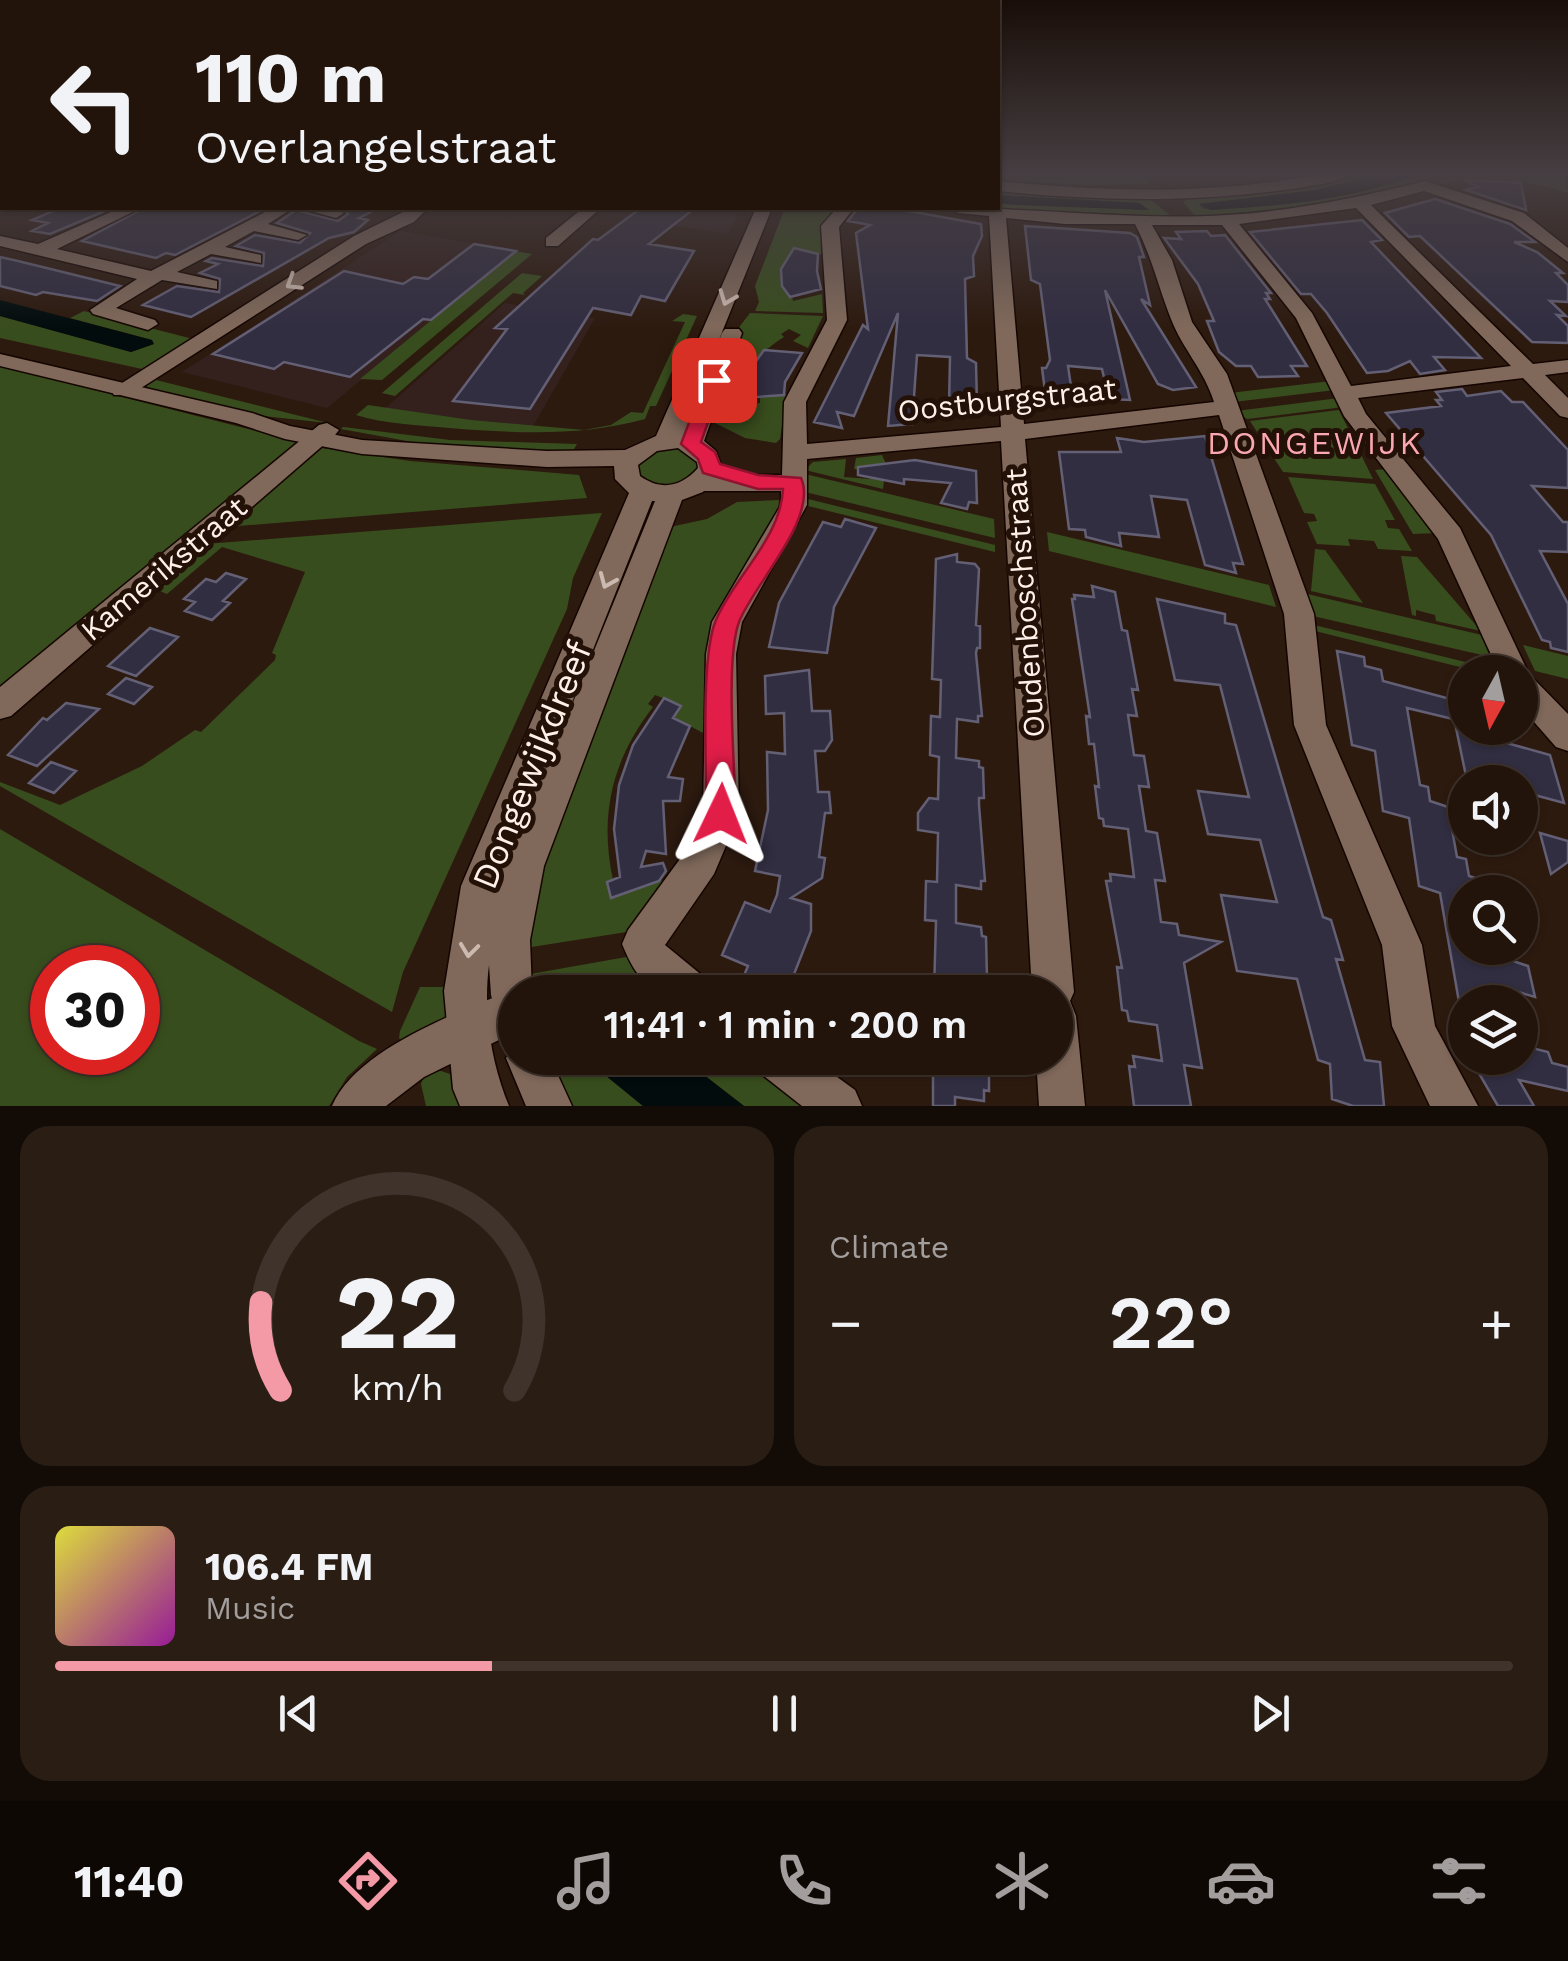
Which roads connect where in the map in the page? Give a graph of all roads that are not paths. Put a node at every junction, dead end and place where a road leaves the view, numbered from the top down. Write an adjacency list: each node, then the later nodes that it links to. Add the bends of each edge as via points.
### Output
1 (94, 226): 17 (street)
2 (251, 226): 13 (street); 16 (street)
3 (389, 226): 26 (street, one-way to 26)
4 (572, 226): 15 (street)
5 (758, 226): 32 (street, one-way to 32)
6 (773, 226): 32 (street)
7 (830, 226): 33 (street, via 837,320 795,402)
8 (999, 226): 30 (street, Oudenboschstraat)
9 (1144, 226): 28 (street, via 1163,260 1182,322 1216,374)
10 (1231, 226): 27 (street, via 1304,317)
11 (1382, 226): 25 (street)
12 (1529, 226): 18 (street)
13 (298, 235)
14 (0, 241): 17 (street)
15 (552, 242)
16 (208, 248): 19 (street); 20 (street)
17 (40, 250): 20 (street)
18 (1568, 257)
19 (255, 259)
20 (156, 275): 21 (street); 22 (street, via 100,310)
21 (210, 285)
22 (148, 324)
23 (0, 360): 26 (street)
24 (1568, 366): 25 (street)
25 (1527, 371): 27 (street); 29 (street)
26 (122, 390): 31 (street)
27 (1345, 393): 36 (street, via 1450,534)
28 (1227, 407): 30 (street, Oostburgstraat); 53 (street, via 1299,614 1310,725 1402,944 1416,1033)
29 (1568, 412)
30 (1012, 433): 33 (street, Oostburgstraat); 42 (street, Oudenboschstraat)
31 (322, 435): 34 (street, via 362,447 547,459); 38 (street, Kamerikstraat)
32 (678, 442): 34 (street, via 645,446); 34 (street, via 708,456)
33 (793, 453): 35 (street)
34 (663, 478): 35 (street); 40 (street, Dongewijkdreef, via 525,866 511,921); 44 (street, Dongewijkdreef, one-way to 44, via 480,886)
35 (793, 483): 41 (street, via 789,517 727,622 721,814 714,840 642,944)
36 (1506, 655)
37 (1538, 704): 39 (street)
38 (0, 706)
39 (1568, 736)
40 (509, 975)
41 (666, 975)
42 (1052, 975)
43 (498, 1019): 44 (street)
44 (466, 1034): 48 (street, via 384,1076); 49 (street, Dongewijkdreef, via 475,1088)
45 (535, 1075): 50 (street)
46 (798, 1075): 51 (street)
47 (1060, 1075): 52 (street)
48 (355, 1106)
49 (486, 1106)
50 (549, 1106)
51 (839, 1106)
52 (1062, 1106)
53 (1454, 1106)

